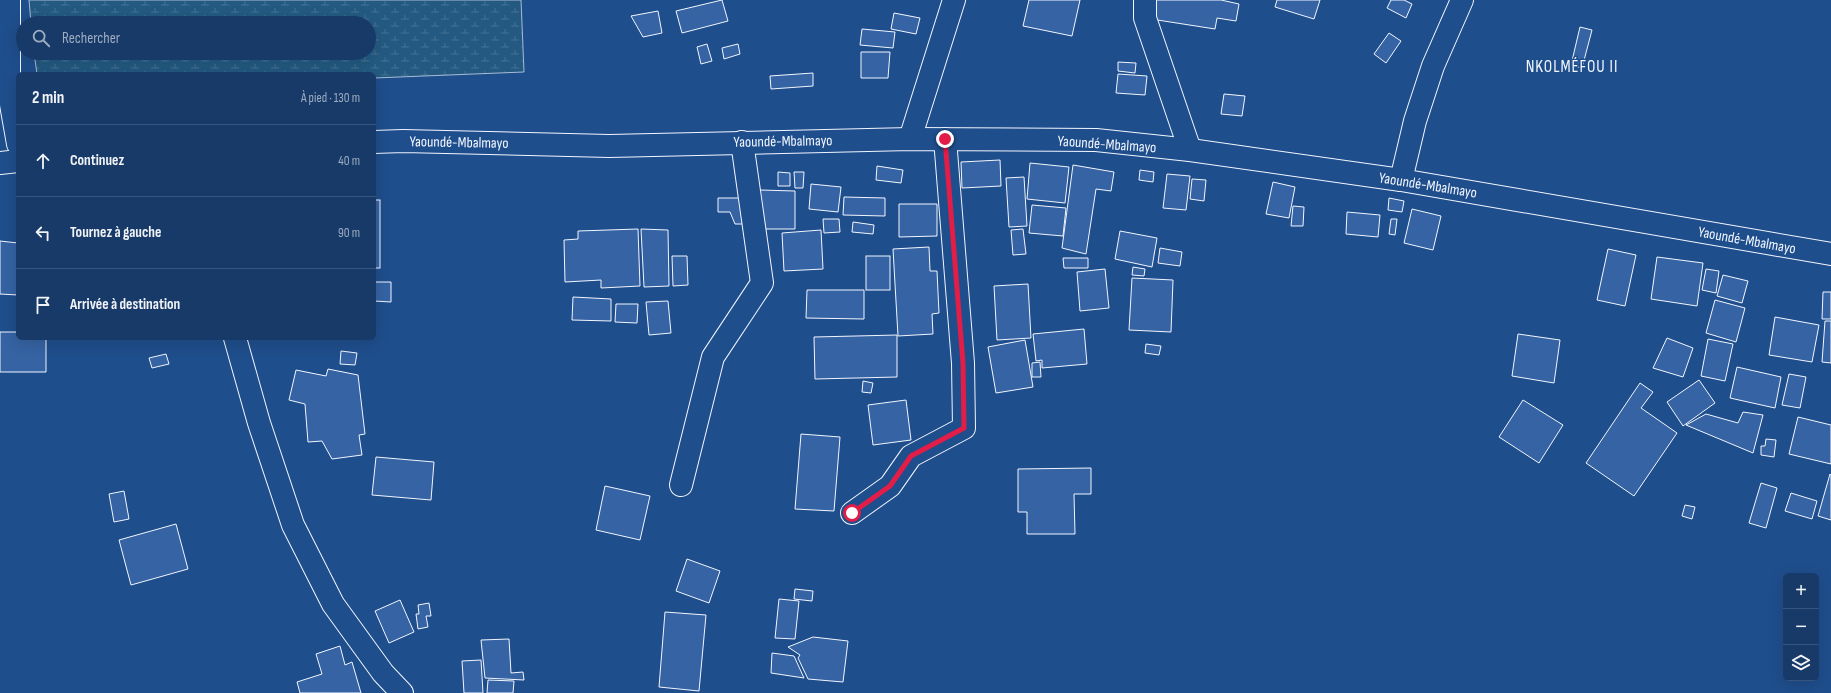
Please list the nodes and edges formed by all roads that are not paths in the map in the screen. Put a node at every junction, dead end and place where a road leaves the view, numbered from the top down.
1 (9, 0) edge
2 (954, 0) edge
3 (1145, 0) edge
4 (1462, 0) edge
5 (16, 133) edge
6 (910, 139) junction
7 (945, 139) junction
8 (376, 142) edge
9 (742, 142) junction
10 (1190, 150) junction
11 (16, 161) edge
12 (0, 163) edge
13 (1401, 180) junction
14 (1831, 254) edge
15 (236, 340) edge
16 (681, 485) dead end
17 (852, 513) dead end
18 (402, 693) edge

1 - 5 main road
2 - 6 main road
3 - 10 main road
4 - 13 main road
6 - 7 main road, Yaoundé-Mbalmayo
6 - 9 main road, Yaoundé-Mbalmayo
7 - 10 main road, Yaoundé-Mbalmayo
7 - 17 main road
8 - 9 main road, Yaoundé-Mbalmayo
9 - 16 main road
10 - 13 main road, Yaoundé-Mbalmayo
11 - 12 main road
13 - 14 main road, Yaoundé-Mbalmayo
15 - 18 main road

